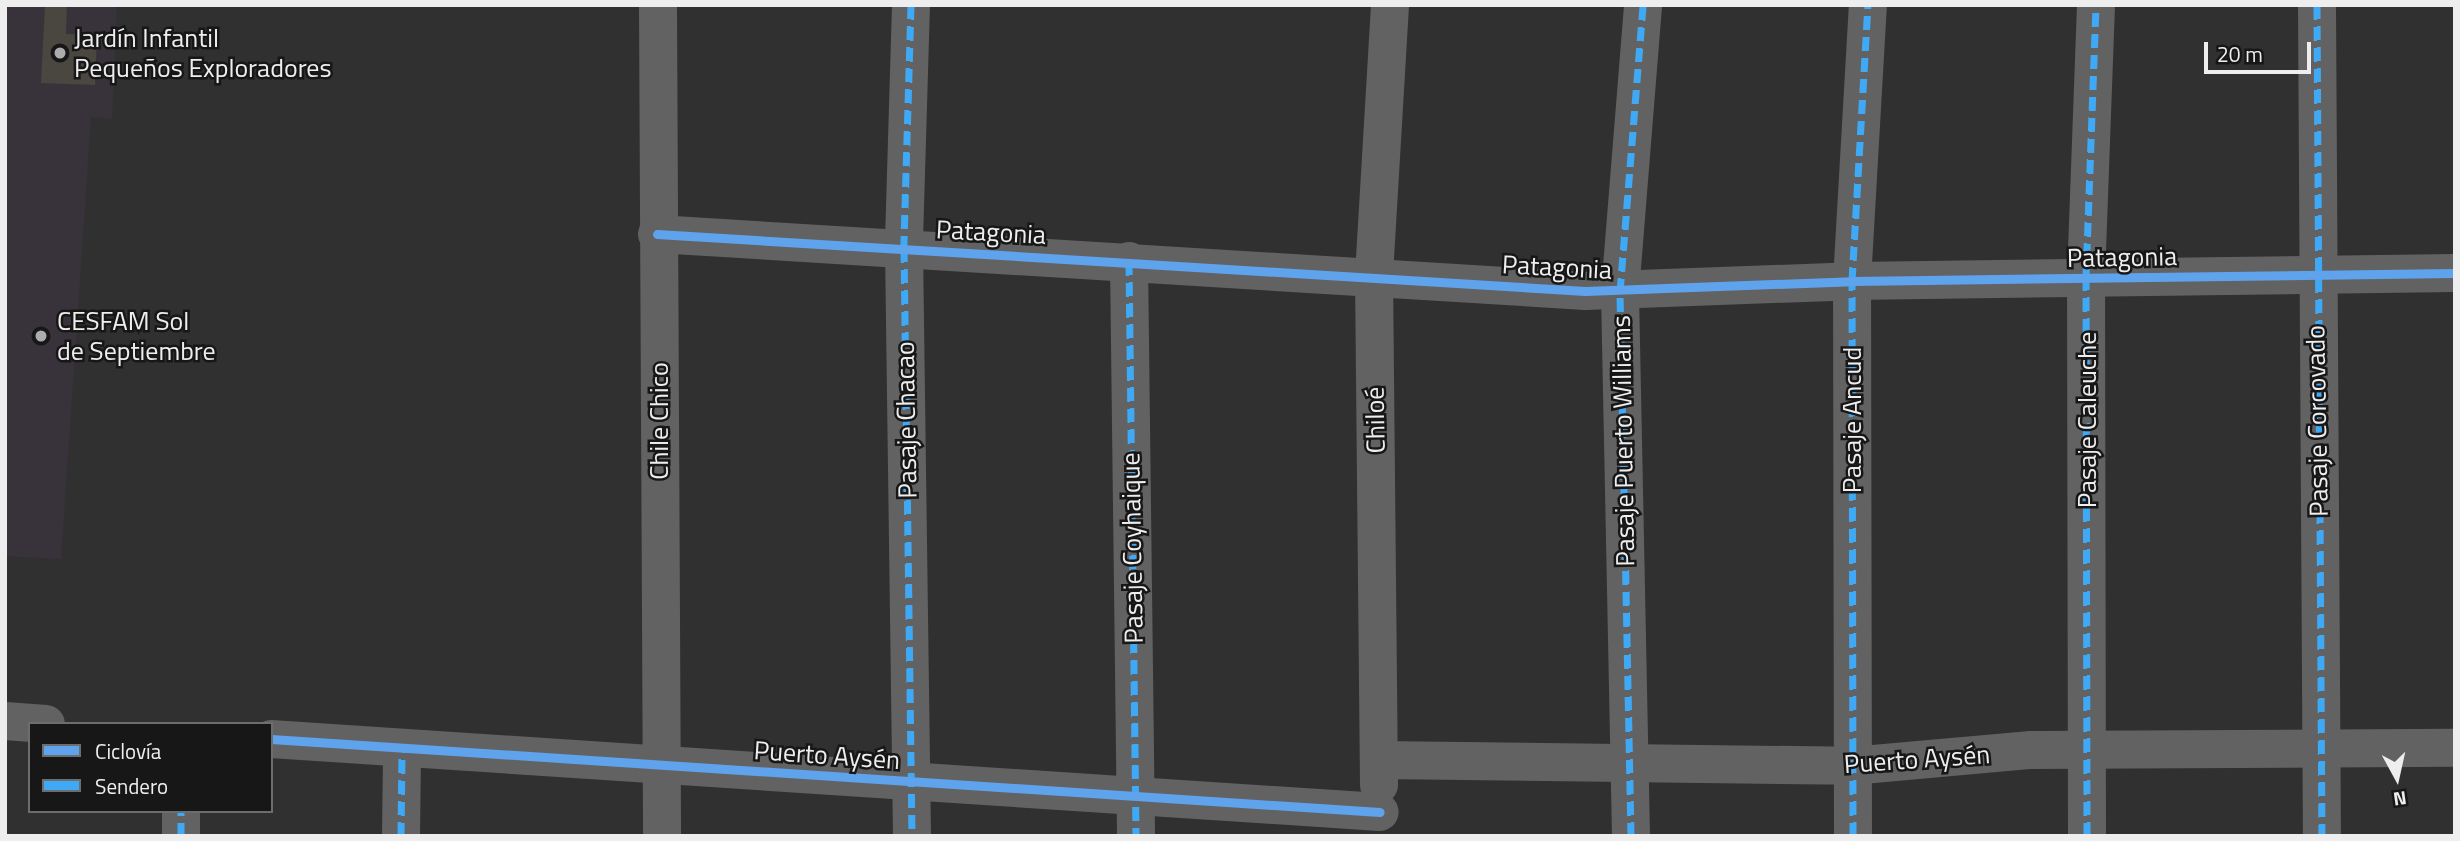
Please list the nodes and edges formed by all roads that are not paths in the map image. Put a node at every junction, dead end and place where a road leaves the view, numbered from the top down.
1 (658, 5) edge
2 (911, 5) edge
3 (1390, 5) edge
4 (1643, 5) edge
5 (1868, 5) edge
6 (2096, 5) edge
7 (2317, 5) edge
8 (657, 234) junction
9 (904, 248) junction
10 (1129, 261) junction
11 (2455, 273) edge
12 (1374, 275) junction
13 (2315, 275) junction
14 (2087, 278) junction
15 (1852, 281) junction
16 (1620, 292) junction
17 (5, 721) edge
18 (28, 723) edge
19 (273, 739) edge
20 (402, 748) junction
21 (2088, 748) junction
22 (2323, 748) junction
23 (2455, 748) edge
24 (1379, 760) junction
25 (1630, 762) junction
26 (661, 765) junction
27 (1851, 766) junction
28 (912, 781) junction
29 (1135, 796) junction
30 (181, 813) edge
31 (1380, 824) edge
32 (181, 836) edge
33 (401, 836) edge
34 (662, 836) edge
35 (912, 836) edge
36 (1136, 836) edge
37 (1631, 836) edge
38 (1853, 836) edge
39 (2087, 836) edge
40 (2322, 836) edge

1 - 8 street, Chile Chico
2 - 9 street, Pasaje Chacao
3 - 12 street, Chiloé
4 - 16 street, Pasaje Puerto Williams
5 - 15 street, Pasaje Ancud
6 - 14 street, Pasaje Caleuche
7 - 13 street, Pasaje Corcovado
8 - 9 street, Patagonia
8 - 26 street, Chile Chico
9 - 10 street, Patagonia
9 - 28 street, Pasaje Chacao
10 - 12 street, Patagonia
10 - 29 street, Pasaje Coyhaique
11 - 13 street, Patagonia
12 - 16 street, Patagonia
12 - 24 street, Chiloé
13 - 14 street, Patagonia
13 - 22 street, Pasaje Corcovado
14 - 15 street, Patagonia
14 - 21 street, Pasaje Caleuche
15 - 16 street, Patagonia
15 - 27 street, Pasaje Ancud
16 - 25 street, Pasaje Puerto Williams
17 - 18 street
19 - 20 street, Puerto Aysén
20 - 26 street, Puerto Aysén
20 - 33 street
21 - 22 street, Puerto Aysén
21 - 27 street, Puerto Aysén
21 - 39 street, Pasaje Caleuche
22 - 23 street, Puerto Aysén
22 - 40 street, Pasaje Corcovado
24 - 25 street, Puerto Aysén
24 - 31 street, Chiloé
25 - 27 street, Puerto Aysén
25 - 37 street, Pasaje Puerto Williams
26 - 28 street, Puerto Aysén
26 - 34 street, Chile Chico
27 - 38 street, Pasaje Ancud
28 - 29 street, Puerto Aysén
28 - 35 street, Pasaje Chacao
29 - 31 street, Puerto Aysén
29 - 36 street, Pasaje Coyhaique
30 - 32 street

